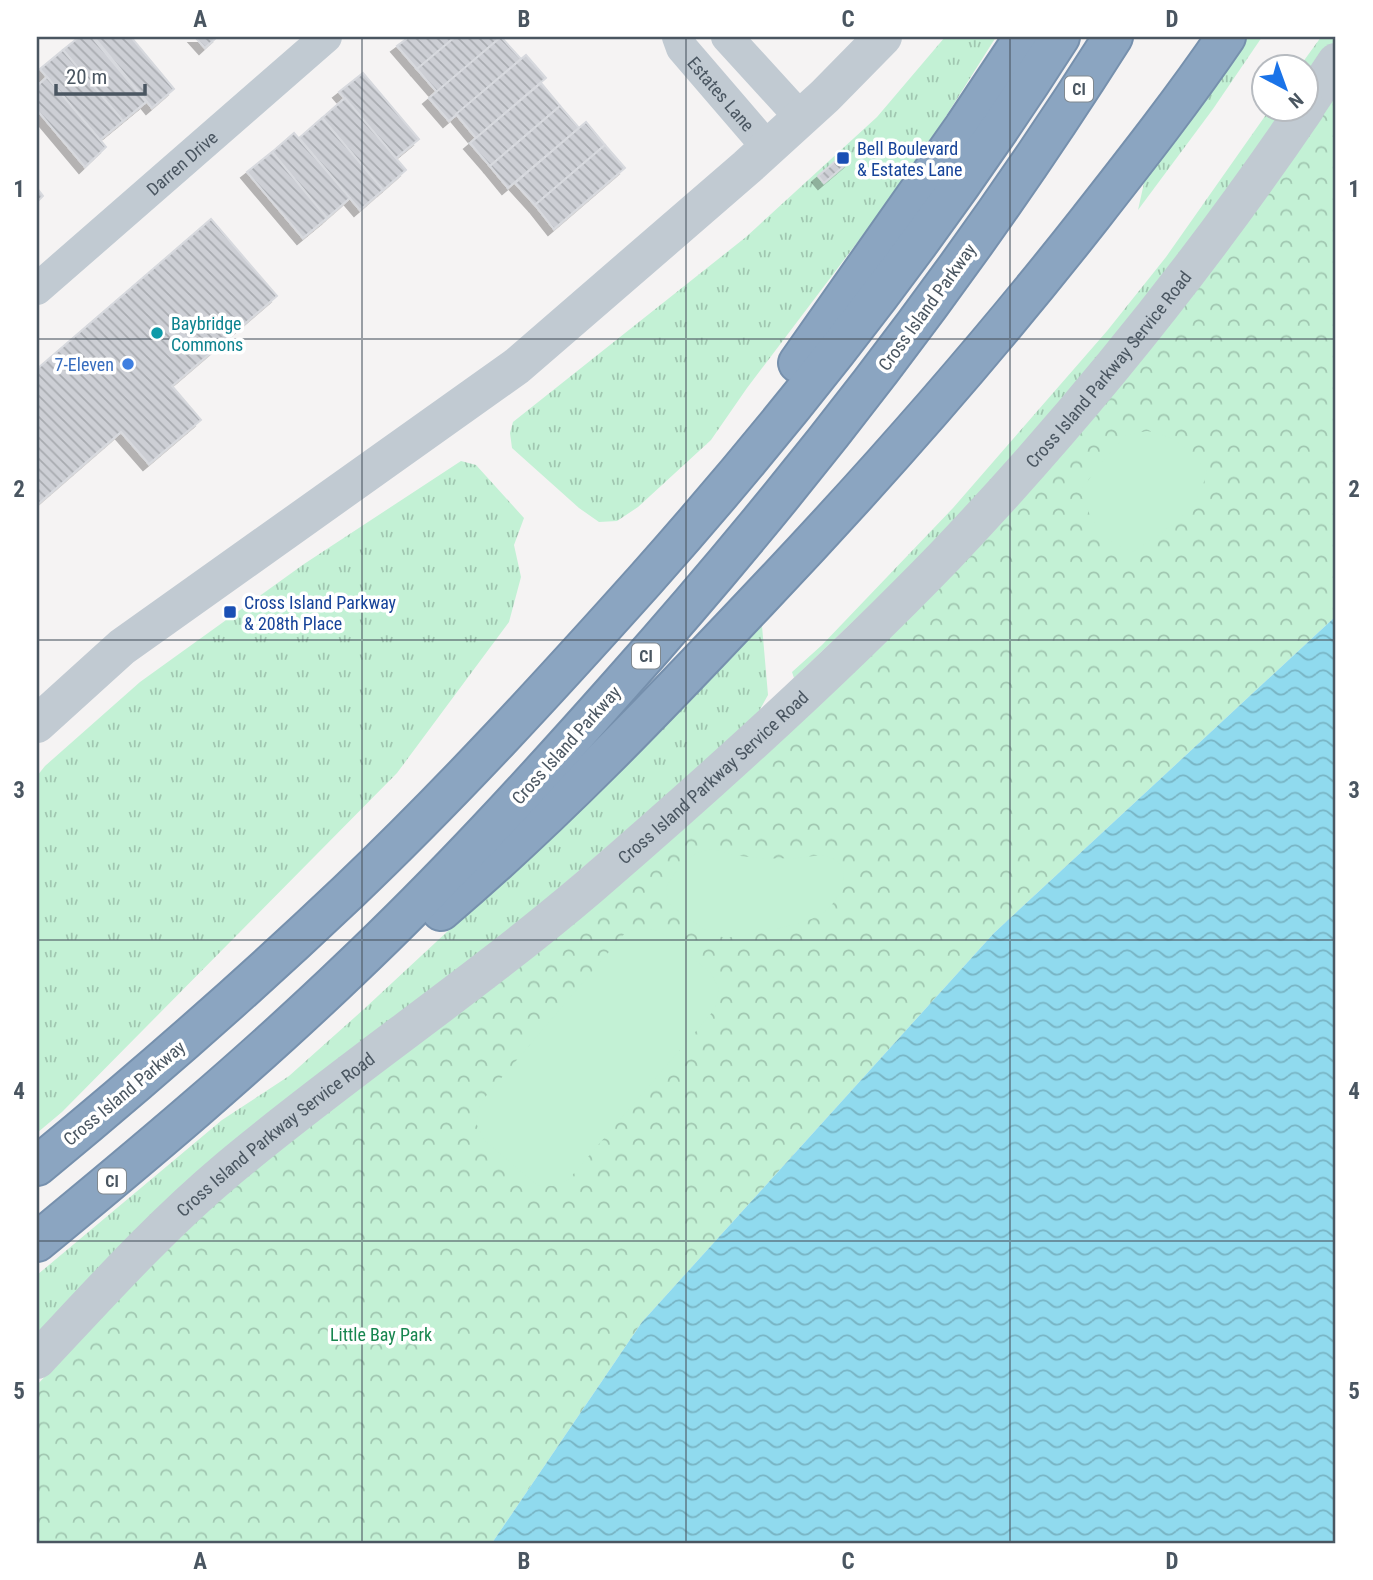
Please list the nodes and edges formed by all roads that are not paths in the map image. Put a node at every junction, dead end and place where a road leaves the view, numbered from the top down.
1 (326, 37) edge
2 (678, 37) edge
3 (727, 37) edge
4 (883, 37) edge
5 (1024, 37) edge
6 (1059, 37) edge
7 (1114, 37) edge
8 (1226, 37) edge
9 (1336, 62) edge
10 (1320, 87) edge
11 (801, 118) junction
12 (1296, 122) edge
13 (768, 148) junction
14 (37, 289) edge
15 (645, 579) junction
16 (37, 724) edge
17 (187, 1118) junction
18 (37, 1166) edge
19 (37, 1242) edge
20 (37, 1360) edge

1 - 14 street, Darren Drive
2 - 13 street, Estates Lane
3 - 11 street
4 - 11 street
5 - 15 highway
6 - 15 highway, Cross Island Parkway / CI
7 - 17 highway, Cross Island Parkway / CI
8 - 17 highway
9 - 10 street, Cross Island Parkway Service Road
11 - 13 street
12 - 20 street, Cross Island Parkway Service Road
13 - 16 street
15 - 18 highway, Cross Island Parkway / CI
17 - 19 highway, Cross Island Parkway / CI

